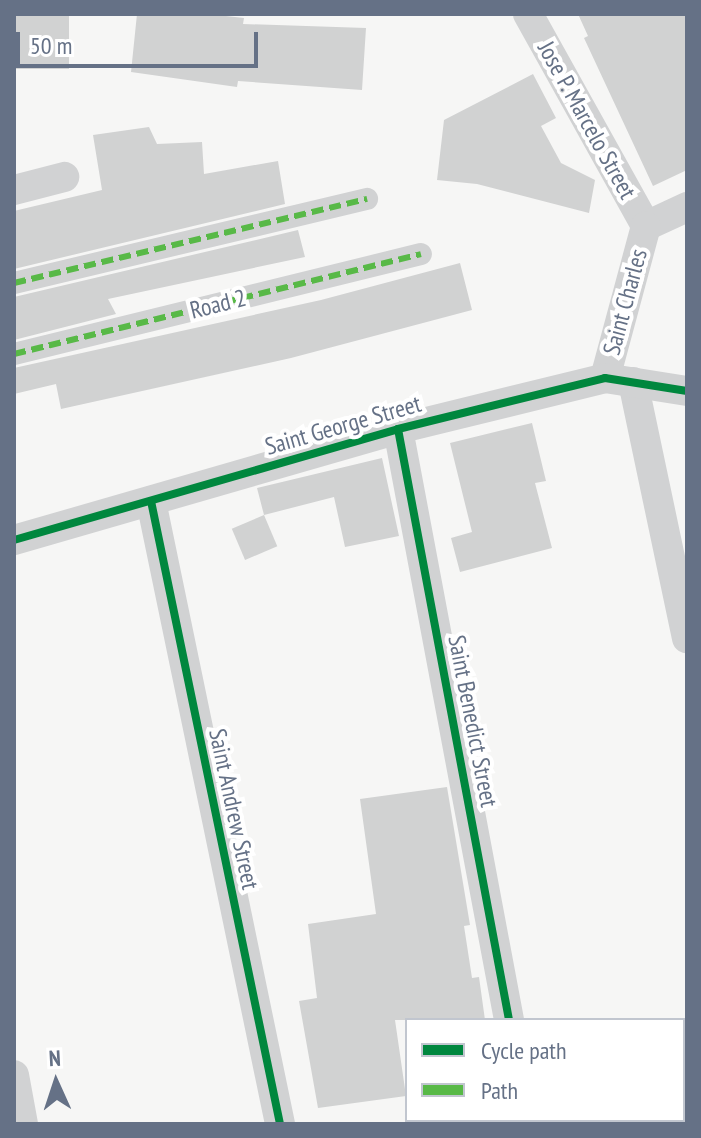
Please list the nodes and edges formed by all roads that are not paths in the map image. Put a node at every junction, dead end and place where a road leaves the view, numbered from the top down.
1 (528, 14) edge
2 (64, 177) dead end
3 (14, 190) edge
4 (367, 199) dead end
5 (687, 207) edge
6 (646, 226) junction
7 (421, 254) dead end
8 (14, 283) edge
9 (14, 354) edge
10 (619, 380) junction
11 (687, 391) edge
12 (398, 429) junction
13 (151, 501) junction
14 (14, 540) edge
15 (687, 638) edge
16 (509, 1018) edge
17 (14, 1075) edge
18 (23, 1124) edge
19 (280, 1124) edge

1 - 6 street, Jose P. Marcelo Street
2 - 3 street
4 - 8 street
5 - 6 street
6 - 10 street, Saint Charles
7 - 9 street, Road 2
10 - 11 street, Saint George Street
10 - 12 street, Saint George Street
10 - 15 street
12 - 13 street, Saint George Street
12 - 16 street, Saint Benedict Street
13 - 14 street, Saint George Street
13 - 19 street, Saint Andrew Street
17 - 18 street

